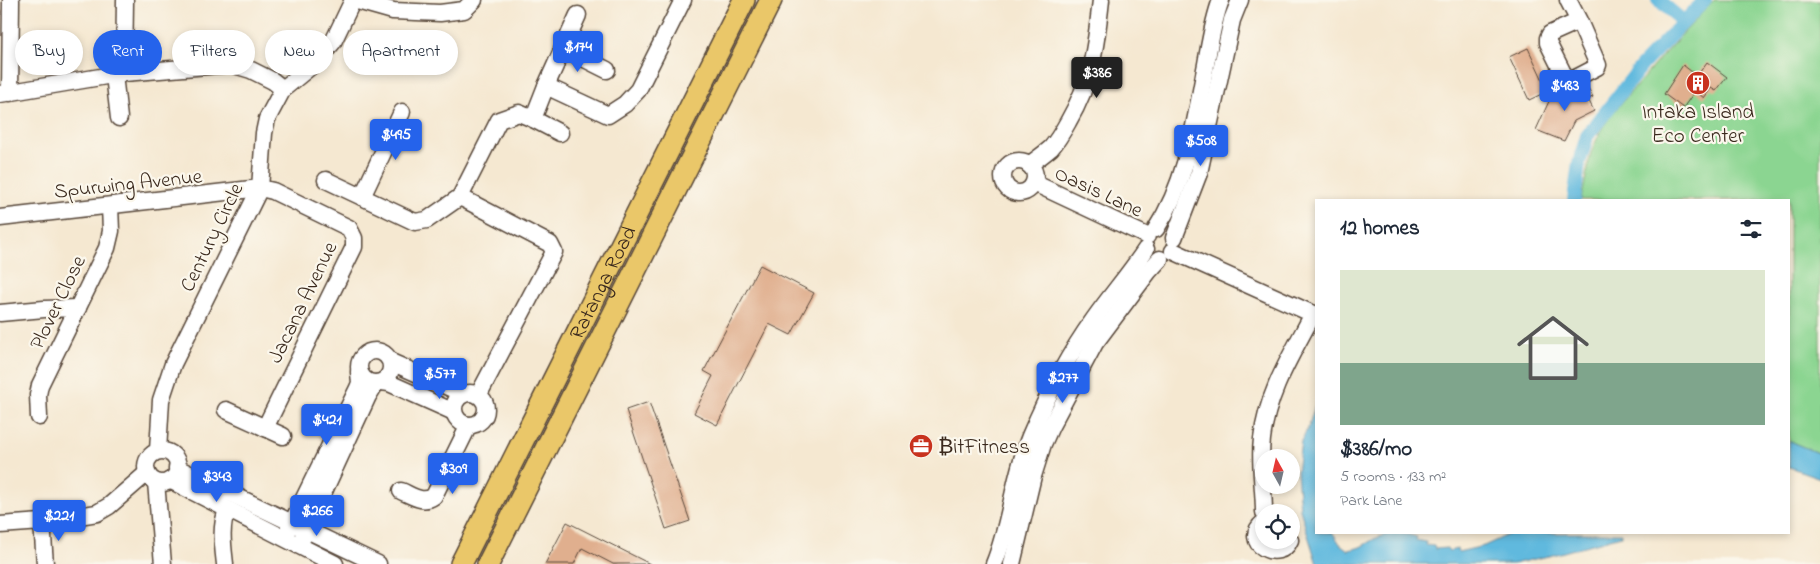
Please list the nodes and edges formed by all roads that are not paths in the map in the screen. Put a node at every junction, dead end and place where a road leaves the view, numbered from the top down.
1 (11, 0) edge
2 (125, 0) edge
3 (354, 0) edge
4 (474, 0) edge
5 (683, 0) edge
6 (744, 0) edge
7 (771, 0) edge
8 (1101, 0) edge
9 (1221, 0) edge
10 (1240, 0) edge
11 (1568, 0) edge
12 (578, 15) dead end
13 (1579, 21) dead end
14 (123, 30) edge
15 (563, 48) junction
16 (162, 70) edge
17 (607, 70) dead end
18 (113, 75) edge
19 (119, 75) edge
20 (546, 86) junction
21 (283, 89) junction
22 (5, 93) edge
23 (402, 112) dead end
24 (119, 118) dead end
25 (533, 119) junction
26 (560, 133) dead end
27 (1030, 165) junction
28 (326, 180) dead end
29 (1034, 183) junction
30 (260, 188) junction
31 (362, 197) junction
32 (460, 197) junction
33 (110, 206) junction
34 (0, 218) edge
35 (1149, 238) junction
36 (1169, 249) junction
37 (78, 308) junction
38 (0, 313) edge
39 (390, 362) junction
40 (359, 372) junction
41 (379, 382) junction
42 (471, 394) junction
43 (226, 410) dead end
44 (454, 412) junction
45 (39, 417) dead end
46 (469, 425) junction
47 (265, 428) junction
48 (283, 436) dead end
49 (1261, 449) edge
50 (158, 451) junction
51 (163, 476) junction
52 (401, 490) dead end
53 (227, 510) junction
54 (42, 522) junction
55 (299, 525) junction
56 (0, 526) edge
57 (292, 542) junction
58 (1262, 549) edge
59 (1285, 554) edge
60 (45, 564) edge
61 (163, 564) edge
62 (224, 564) edge
63 (335, 564) edge
64 (378, 564) edge
65 (461, 564) edge
66 (488, 564) edge
67 (994, 564) edge
68 (1012, 564) edge

1 - 22 street
2 - 14 street
3 - 4 street
3 - 21 street
5 - 20 street
6 - 65 main road, Ratanga Road
7 - 66 main road, Ratanga Road
8 - 27 street
9 - 35 street
10 - 36 street
11 - 13 street
12 - 15 street
15 - 17 street
15 - 20 street
16 - 21 street
18 - 22 street
19 - 24 street
20 - 25 street
21 - 30 street, Century Circle
23 - 31 street
25 - 26 street
25 - 32 street
27 - 29 street
27 - 29 street
28 - 31 street
29 - 35 street, Oasis Lane
30 - 33 street, Spurwing Avenue
30 - 47 street, Jacana Avenue
30 - 50 street, Century Circle
31 - 32 street
32 - 42 street
33 - 34 street, Spurwing Avenue
33 - 37 street, Plover Close
35 - 36 street
35 - 36 street
35 - 67 street
36 - 49 street
36 - 68 street
37 - 38 street
37 - 45 street, Plover Close
39 - 40 street
39 - 41 street
39 - 42 street
40 - 41 street
40 - 55 street
41 - 44 street
41 - 55 street
42 - 44 street
42 - 46 street
43 - 47 street
44 - 46 street
46 - 52 street
47 - 48 street
50 - 51 street
50 - 51 street
51 - 53 street
51 - 54 street
51 - 55 street
51 - 61 street
53 - 57 street
53 - 62 street
54 - 56 street
54 - 60 street
55 - 57 street
55 - 64 street
57 - 63 street
58 - 59 street

